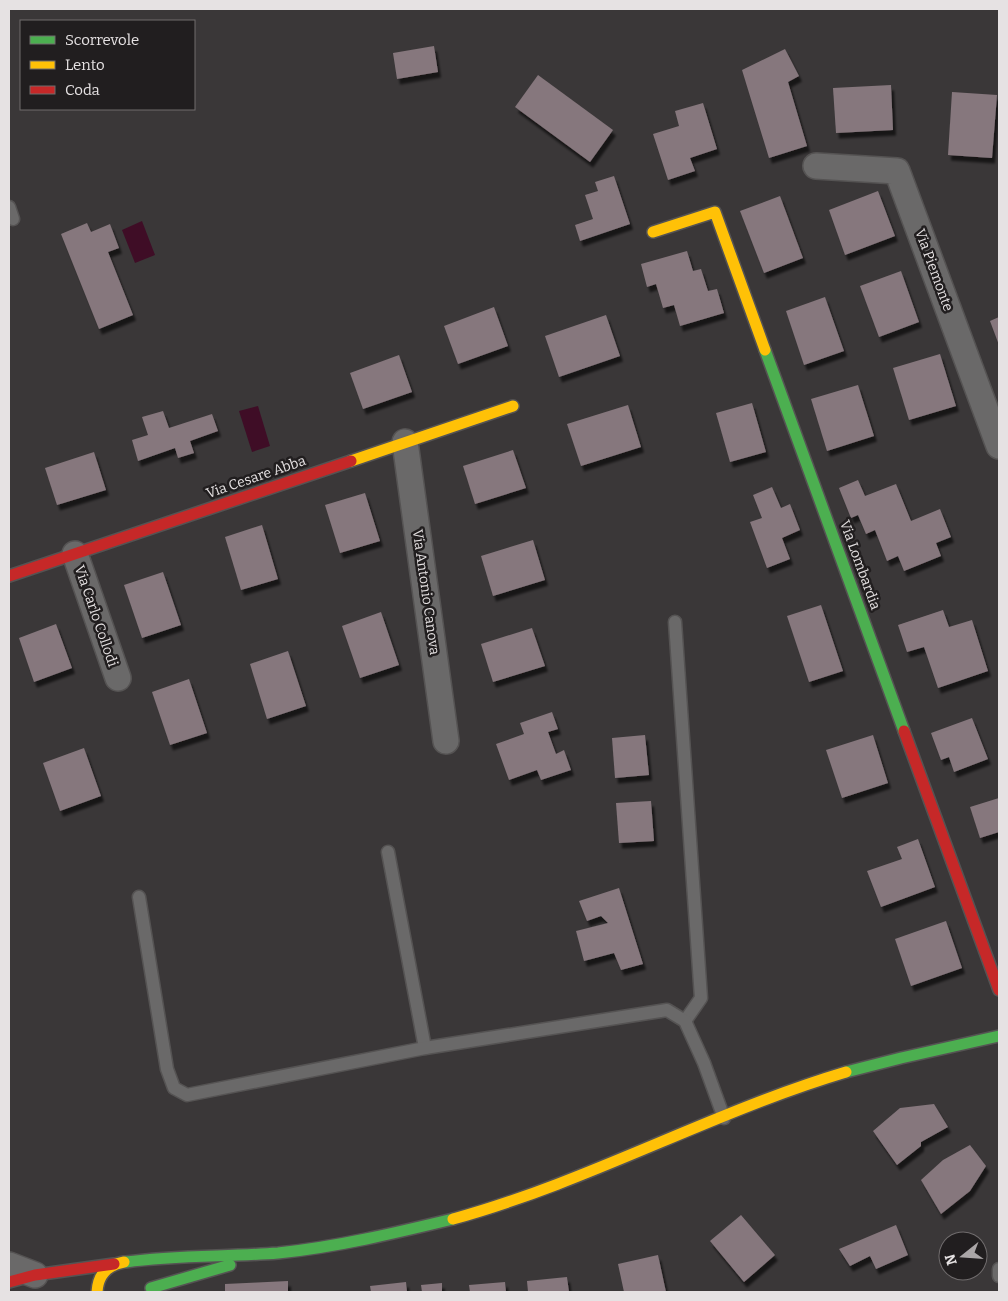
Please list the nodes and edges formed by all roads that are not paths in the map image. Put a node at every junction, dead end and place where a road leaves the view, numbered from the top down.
1 (816, 166) dead end
2 (653, 232) dead end
3 (513, 406) dead end
4 (405, 442) junction
5 (999, 446) edge
6 (75, 554) junction
7 (9, 576) edge
8 (675, 622) dead end
9 (118, 678) dead end
10 (446, 741) dead end
11 (388, 852) dead end
12 (139, 896) dead end
13 (999, 990) edge
14 (685, 1021) junction
15 (999, 1036) edge
16 (425, 1048) junction
17 (724, 1118) junction
18 (275, 1253) junction
19 (126, 1262) junction
20 (114, 1264) junction
21 (9, 1265) edge
22 (999, 1269) edge
23 (196, 1274) junction
24 (35, 1275) junction
25 (999, 1276) edge
26 (9, 1282) edge
27 (151, 1285) edge
28 (190, 1286) dead end
29 (97, 1292) edge

1 - 5 street, Via Piemonte
2 - 13 street, Via Lombardia
3 - 4 street, Via Cesare Abba
4 - 6 street, Via Cesare Abba
4 - 10 street, Via Antonio Canova
6 - 7 street, Via Cesare Abba
6 - 9 street, Via Carlo Collodi
8 - 14 lane
11 - 16 lane
12 - 16 lane
14 - 16 lane
14 - 17 lane
15 - 17 street
17 - 18 street
18 - 19 street
18 - 23 street
19 - 20 street
19 - 27 street
20 - 24 street
20 - 29 street
21 - 24 street
22 - 25 lane
23 - 27 street
23 - 28 street
24 - 26 street

